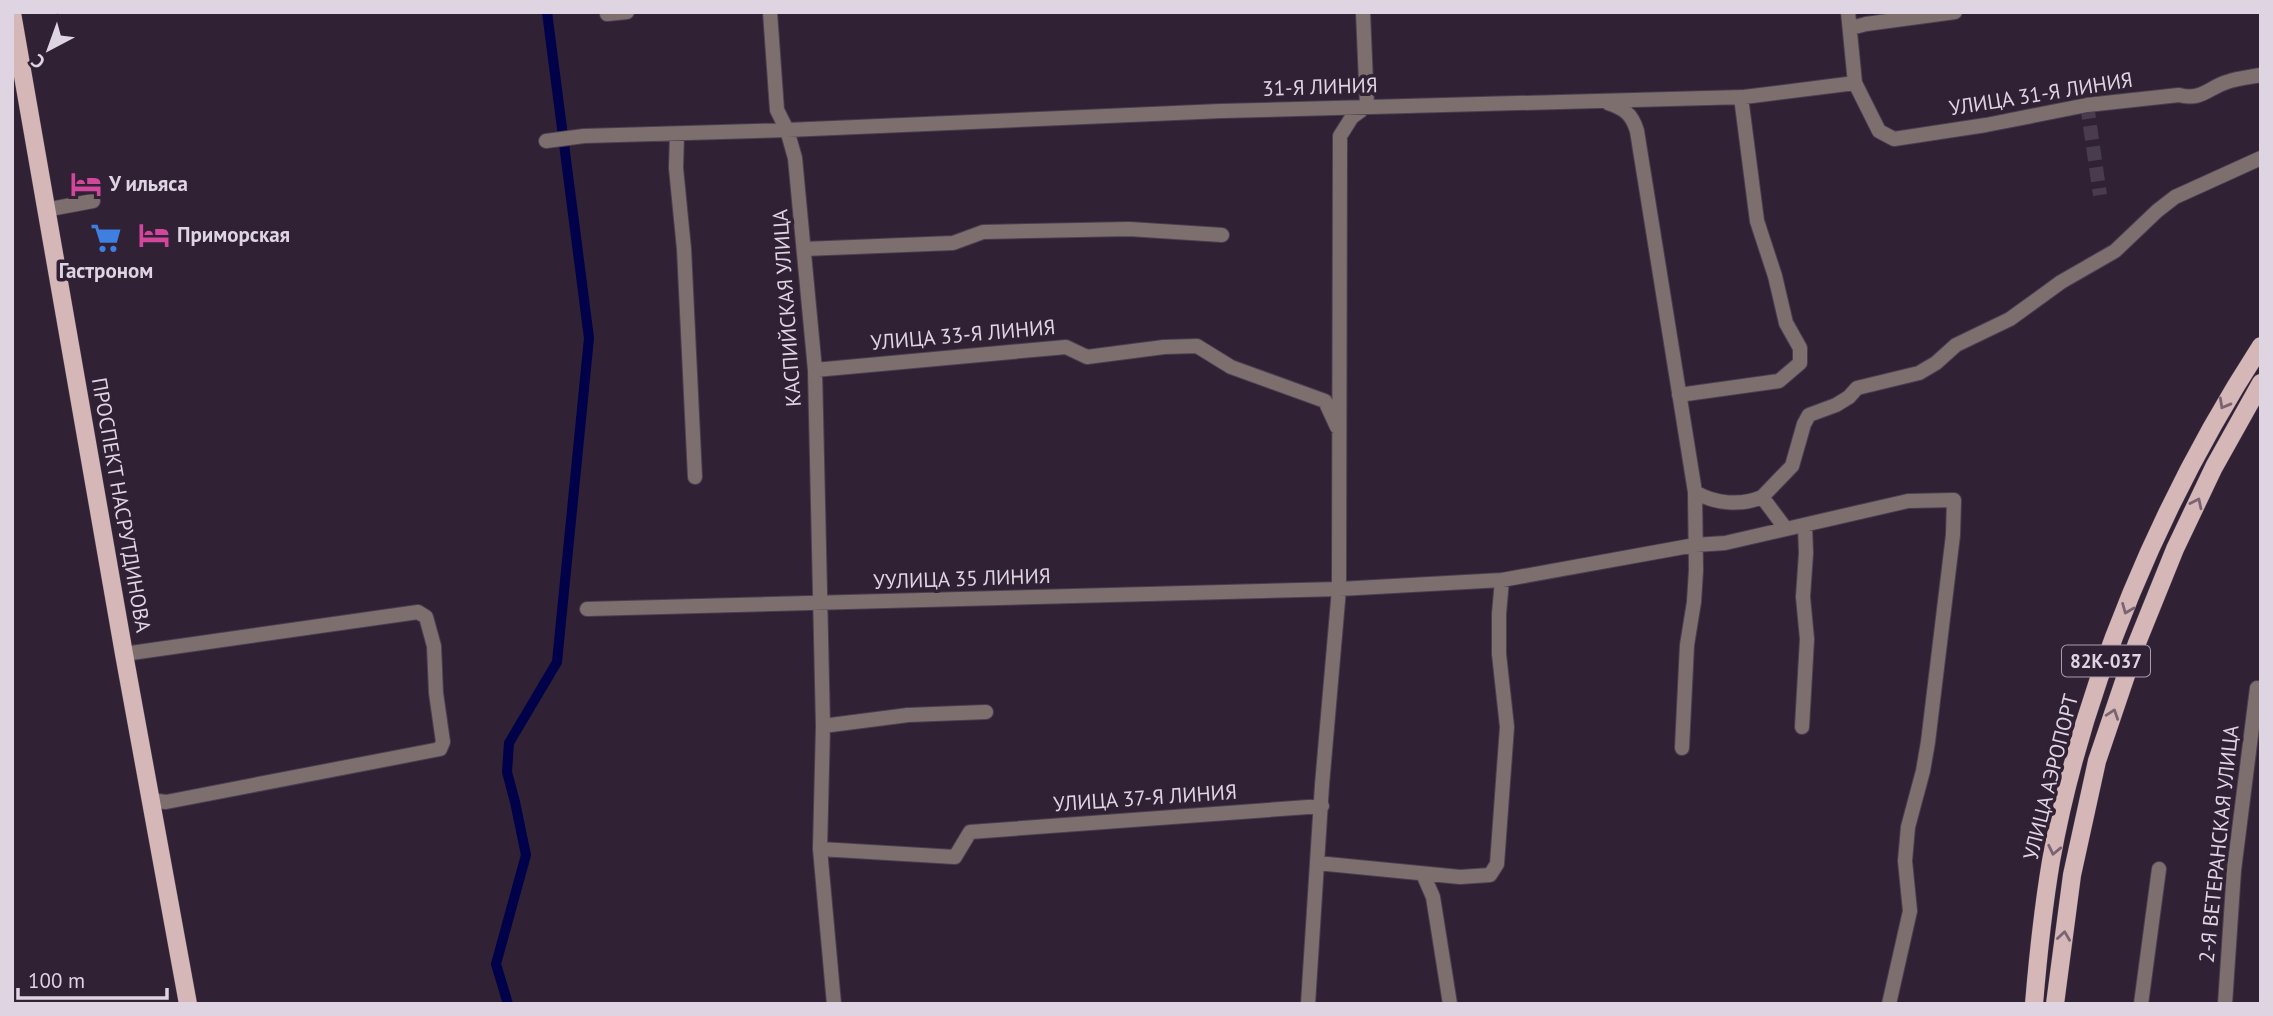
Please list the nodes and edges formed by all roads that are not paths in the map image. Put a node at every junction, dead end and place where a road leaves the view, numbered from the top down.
1 (627, 12) edge
2 (769, 12) edge
3 (1363, 12) edge
4 (1848, 12) edge
5 (1955, 12) edge
6 (12, 13) edge
7 (607, 14) edge
8 (1851, 28) junction
9 (2261, 75) edge
10 (1855, 83) junction
11 (1741, 97) junction
12 (1600, 101) junction
13 (1367, 106) junction
14 (787, 130) junction
15 (677, 134) junction
16 (546, 141) dead end
17 (2261, 158) edge
18 (93, 201) dead end
19 (45, 210) junction
20 (1222, 235) dead end
21 (804, 249) junction
22 (2261, 346) edge
23 (814, 370) junction
24 (2261, 383) edge
25 (1679, 396) junction
26 (1341, 438) junction
27 (695, 477) dead end
28 (1695, 492) junction
29 (1762, 497) junction
30 (1805, 526) junction
31 (1786, 528) junction
32 (1695, 545) junction
33 (1502, 580) junction
34 (1339, 589) junction
35 (821, 604) junction
36 (587, 610) dead end
37 (124, 654) junction
38 (2257, 688) dead end
39 (986, 712) dead end
40 (823, 726) junction
41 (1802, 727) dead end
42 (1682, 748) dead end
43 (151, 800) junction
44 (1322, 806) junction
45 (820, 849) junction
46 (1317, 863) junction
47 (2159, 869) dead end
48 (1423, 874) junction
49 (188, 1004) edge
50 (834, 1004) edge
51 (1308, 1004) edge
52 (1450, 1004) edge
53 (1889, 1004) edge
54 (2034, 1004) edge
55 (2055, 1004) edge
56 (2141, 1004) edge
57 (2225, 1004) edge

1 - 7 street
2 - 14 street, КАСПИЙСКАЯ УЛИЦА
3 - 13 street
4 - 8 street
5 - 8 street
6 - 19 main road, ПРОСПЕКТ НАСРУТДИНОВА
8 - 10 street
9 - 10 street, УЛИЦА 31-Я ЛИНИЯ
10 - 11 street, 31-Я ЛИНИЯ
11 - 12 street, 31-Я ЛИНИЯ
11 - 25 street
12 - 13 street, 31-Я ЛИНИЯ
12 - 25 street
13 - 14 street, 31-Я ЛИНИЯ
13 - 26 street
14 - 15 street, 31-Я ЛИНИЯ
14 - 21 street, КАСПИЙСКАЯ УЛИЦА
15 - 16 street, 31-Я ЛИНИЯ
15 - 27 street
17 - 29 street
18 - 19 street
19 - 37 main road, ПРОСПЕКТ НАСРУТДИНОВА
20 - 21 street
21 - 23 street, КАСПИЙСКАЯ УЛИЦА
22 -> 54 main road, УЛИЦА АЭРОПОРТ / 82К-037
23 - 26 street, УЛИЦА 33-Я ЛИНИЯ
23 - 35 street, КАСПИЙСКАЯ УЛИЦА
55 -> 24 main road, УЛИЦА АЭРОПОРТ
25 - 28 street
26 - 34 street
28 - 29 street
28 - 32 street
29 - 31 street
30 - 31 street, УУЛИЦА 35 ЛИНИЯ
30 - 41 street
30 - 53 street, УУЛИЦА 35 ЛИНИЯ
31 - 32 street, УУЛИЦА 35 ЛИНИЯ
32 - 33 street, УУЛИЦА 35 ЛИНИЯ
32 - 42 street
33 - 34 street, УУЛИЦА 35 ЛИНИЯ
33 - 48 street
34 - 35 street, УУЛИЦА 35 ЛИНИЯ
34 - 44 street
35 - 36 street, УУЛИЦА 35 ЛИНИЯ
35 - 40 street, КАСПИЙСКАЯ УЛИЦА
37 - 43 main road, ПРОСПЕКТ НАСРУТДИНОВА
37 - 43 street
38 - 57 street, 2-Я ВЕТЕРАНСКАЯ УЛИЦА
39 - 40 street
40 - 45 street, КАСПИЙСКАЯ УЛИЦА
43 - 49 main road, ПРОСПЕКТ НАСРУТДИНОВА
44 - 45 street, УЛИЦА 37-Я ЛИНИЯ
44 - 46 street
45 - 50 street, КАСПИЙСКАЯ УЛИЦА
46 - 48 street
46 - 51 street
47 - 56 street
48 - 52 street

